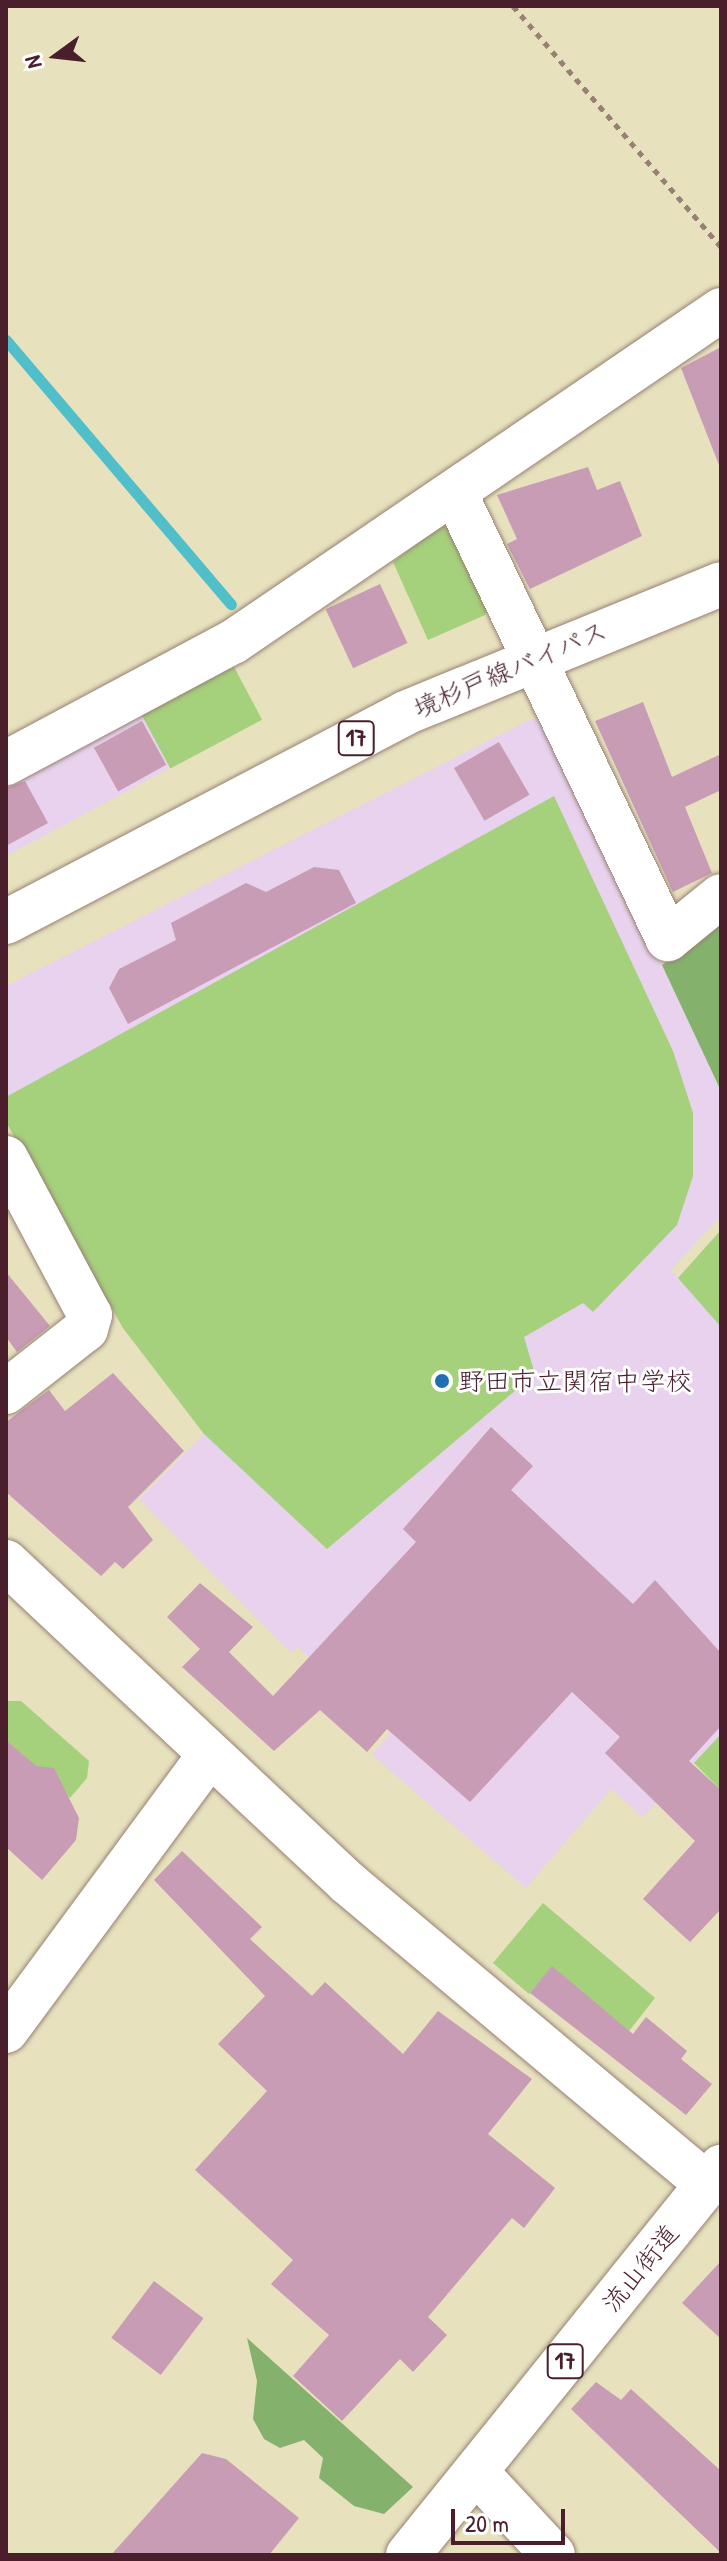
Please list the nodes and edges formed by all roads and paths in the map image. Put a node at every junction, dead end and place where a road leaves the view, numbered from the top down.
1 (513, 6) edge
2 (721, 247) edge
3 (721, 310) edge
4 (456, 495) junction
5 (721, 584) edge
6 (537, 656) junction
7 (6, 763) edge
8 (721, 896) edge
9 (6, 922) edge
10 (6, 1158) edge
11 (6, 1392) edge
12 (6, 1562) edge
13 (209, 1756) junction
14 (6, 2031) edge
15 (714, 2176) edge
16 (476, 2472) junction
17 (408, 2555) edge
18 (553, 2555) edge

1 - 2 path
3 - 4 street
4 - 6 street
4 - 7 street
5 - 6 street, 境杉戸線バイパス / 17
6 - 8 street
6 - 9 street, 境杉戸線バイパス / 17
10 - 11 street
12 - 13 street
13 - 14 street
13 - 15 street
15 - 16 street, 流山街道 / 17
16 - 17 street, 流山街道 / 17
16 - 18 street

